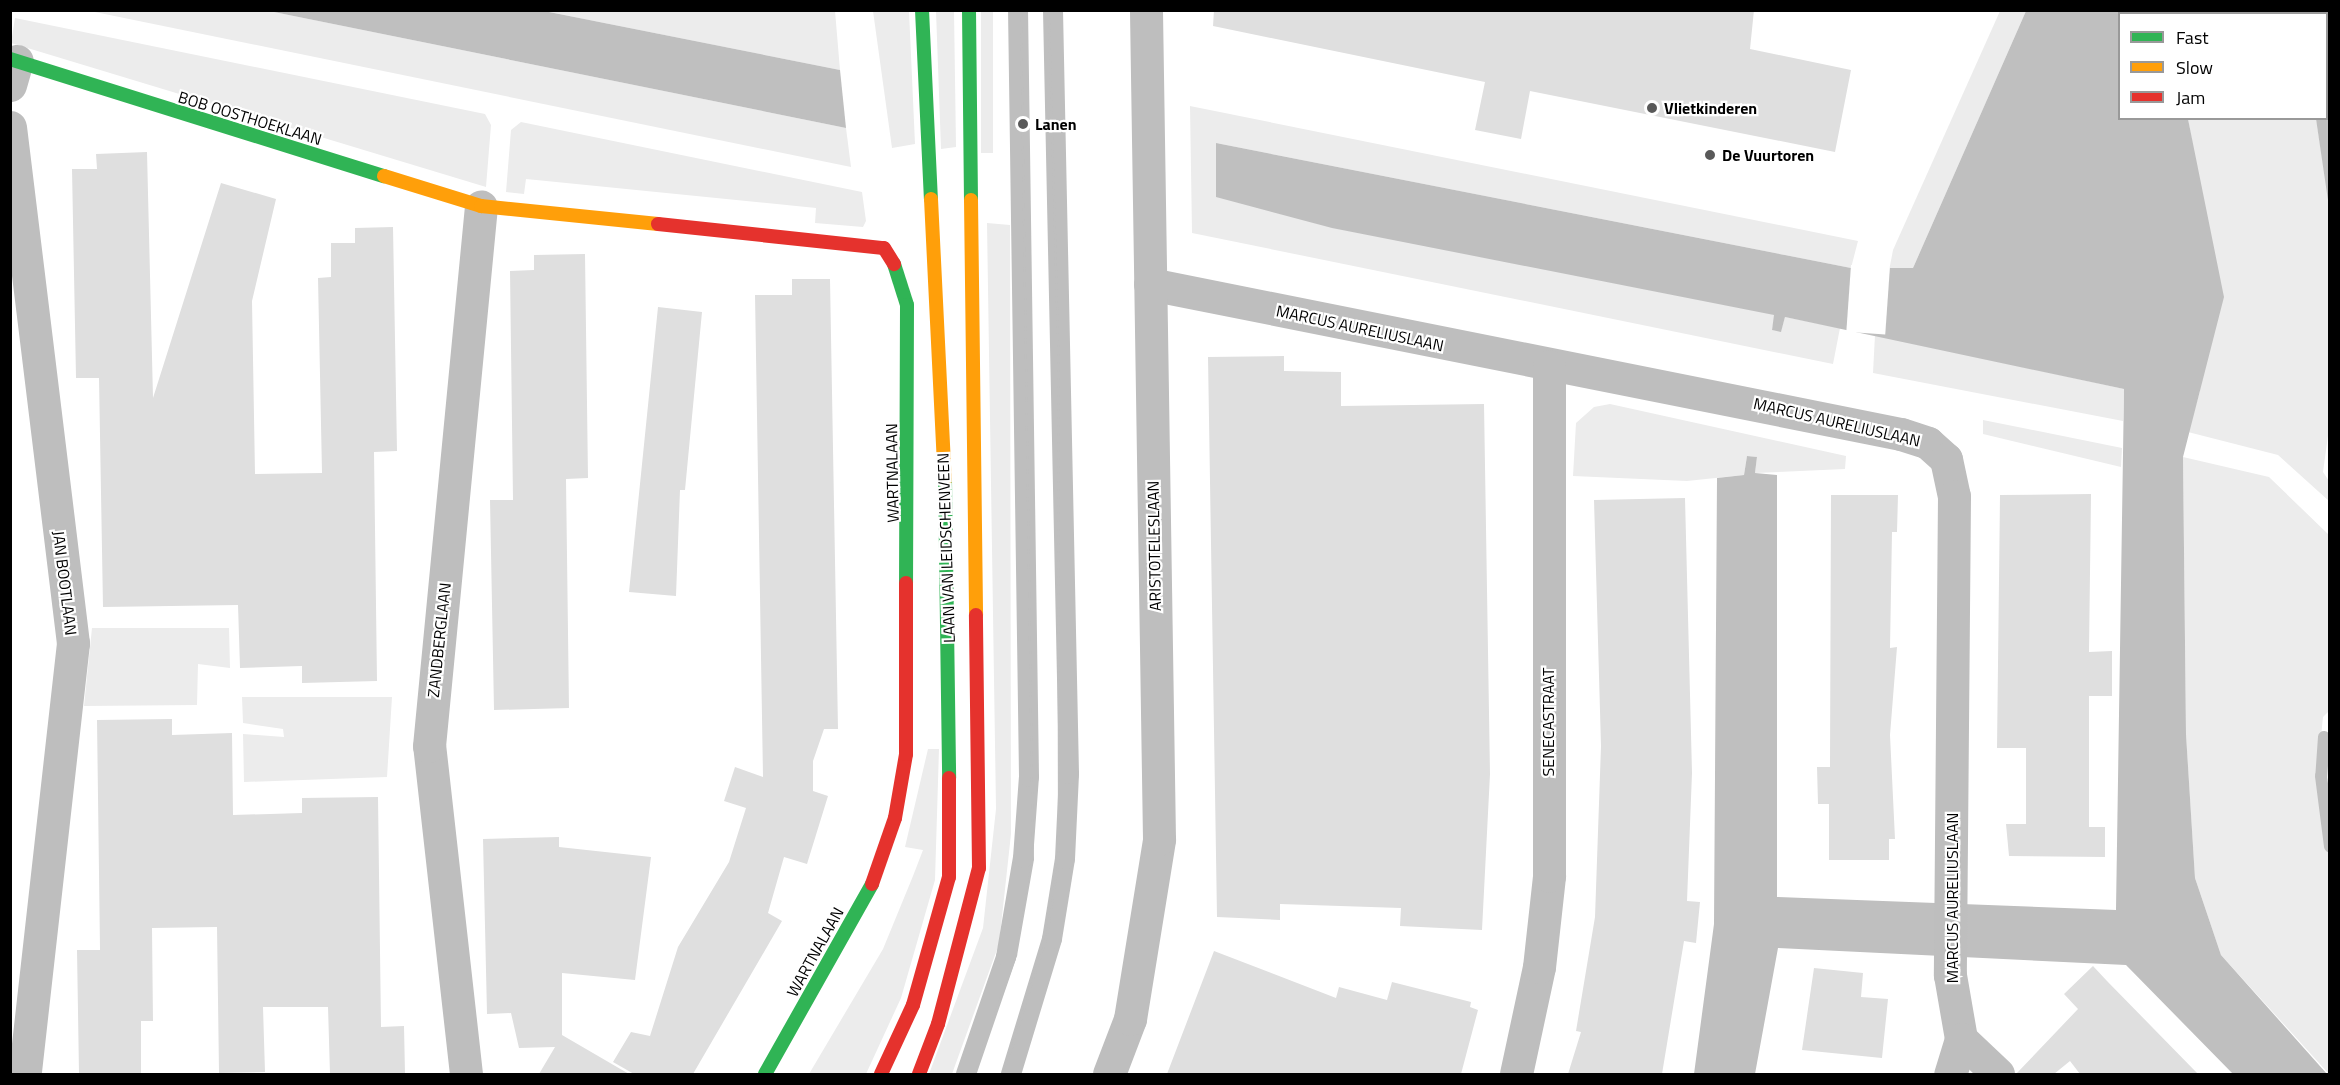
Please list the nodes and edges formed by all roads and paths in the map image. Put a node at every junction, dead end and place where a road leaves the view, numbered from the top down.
1 (922, 10) edge
2 (969, 10) edge
3 (1017, 10) edge
4 (1053, 10) edge
5 (1146, 10) edge
6 (13, 68) edge
7 (10, 127) edge
8 (481, 206) junction
9 (1150, 284) junction
10 (1549, 366) junction
11 (1961, 1039) junction
12 (25, 1074) edge
13 (466, 1074) edge
14 (765, 1074) edge
15 (881, 1074) edge
16 (918, 1074) edge
17 (966, 1074) edge
18 (1011, 1074) edge
19 (1109, 1074) edge
20 (1516, 1074) edge
21 (1950, 1074) edge
22 (1998, 1074) edge

1 - 15 street, LAAN VAN LEIDSCHENVEEN
2 - 16 street, LAAN VAN LEIDSCHENVEEN
3 - 17 lane
4 - 18 lane
5 - 9 street, ARISTOTELESLAAN
6 - 8 street, BOB OOSTHOEKLAAN
7 - 12 street, JAN BOOTLAAN
8 - 13 street, ZANDBERGLAAN
8 - 14 street, WARTNALAAN
9 - 10 street, MARCUS AURELIUSLAAN
9 - 19 street, ARISTOTELESLAAN
10 - 11 street, MARCUS AURELIUSLAAN
10 - 20 street, SENECASTRAAT
11 - 21 street, MARCUS AURELIUSLAAN
11 - 22 street

